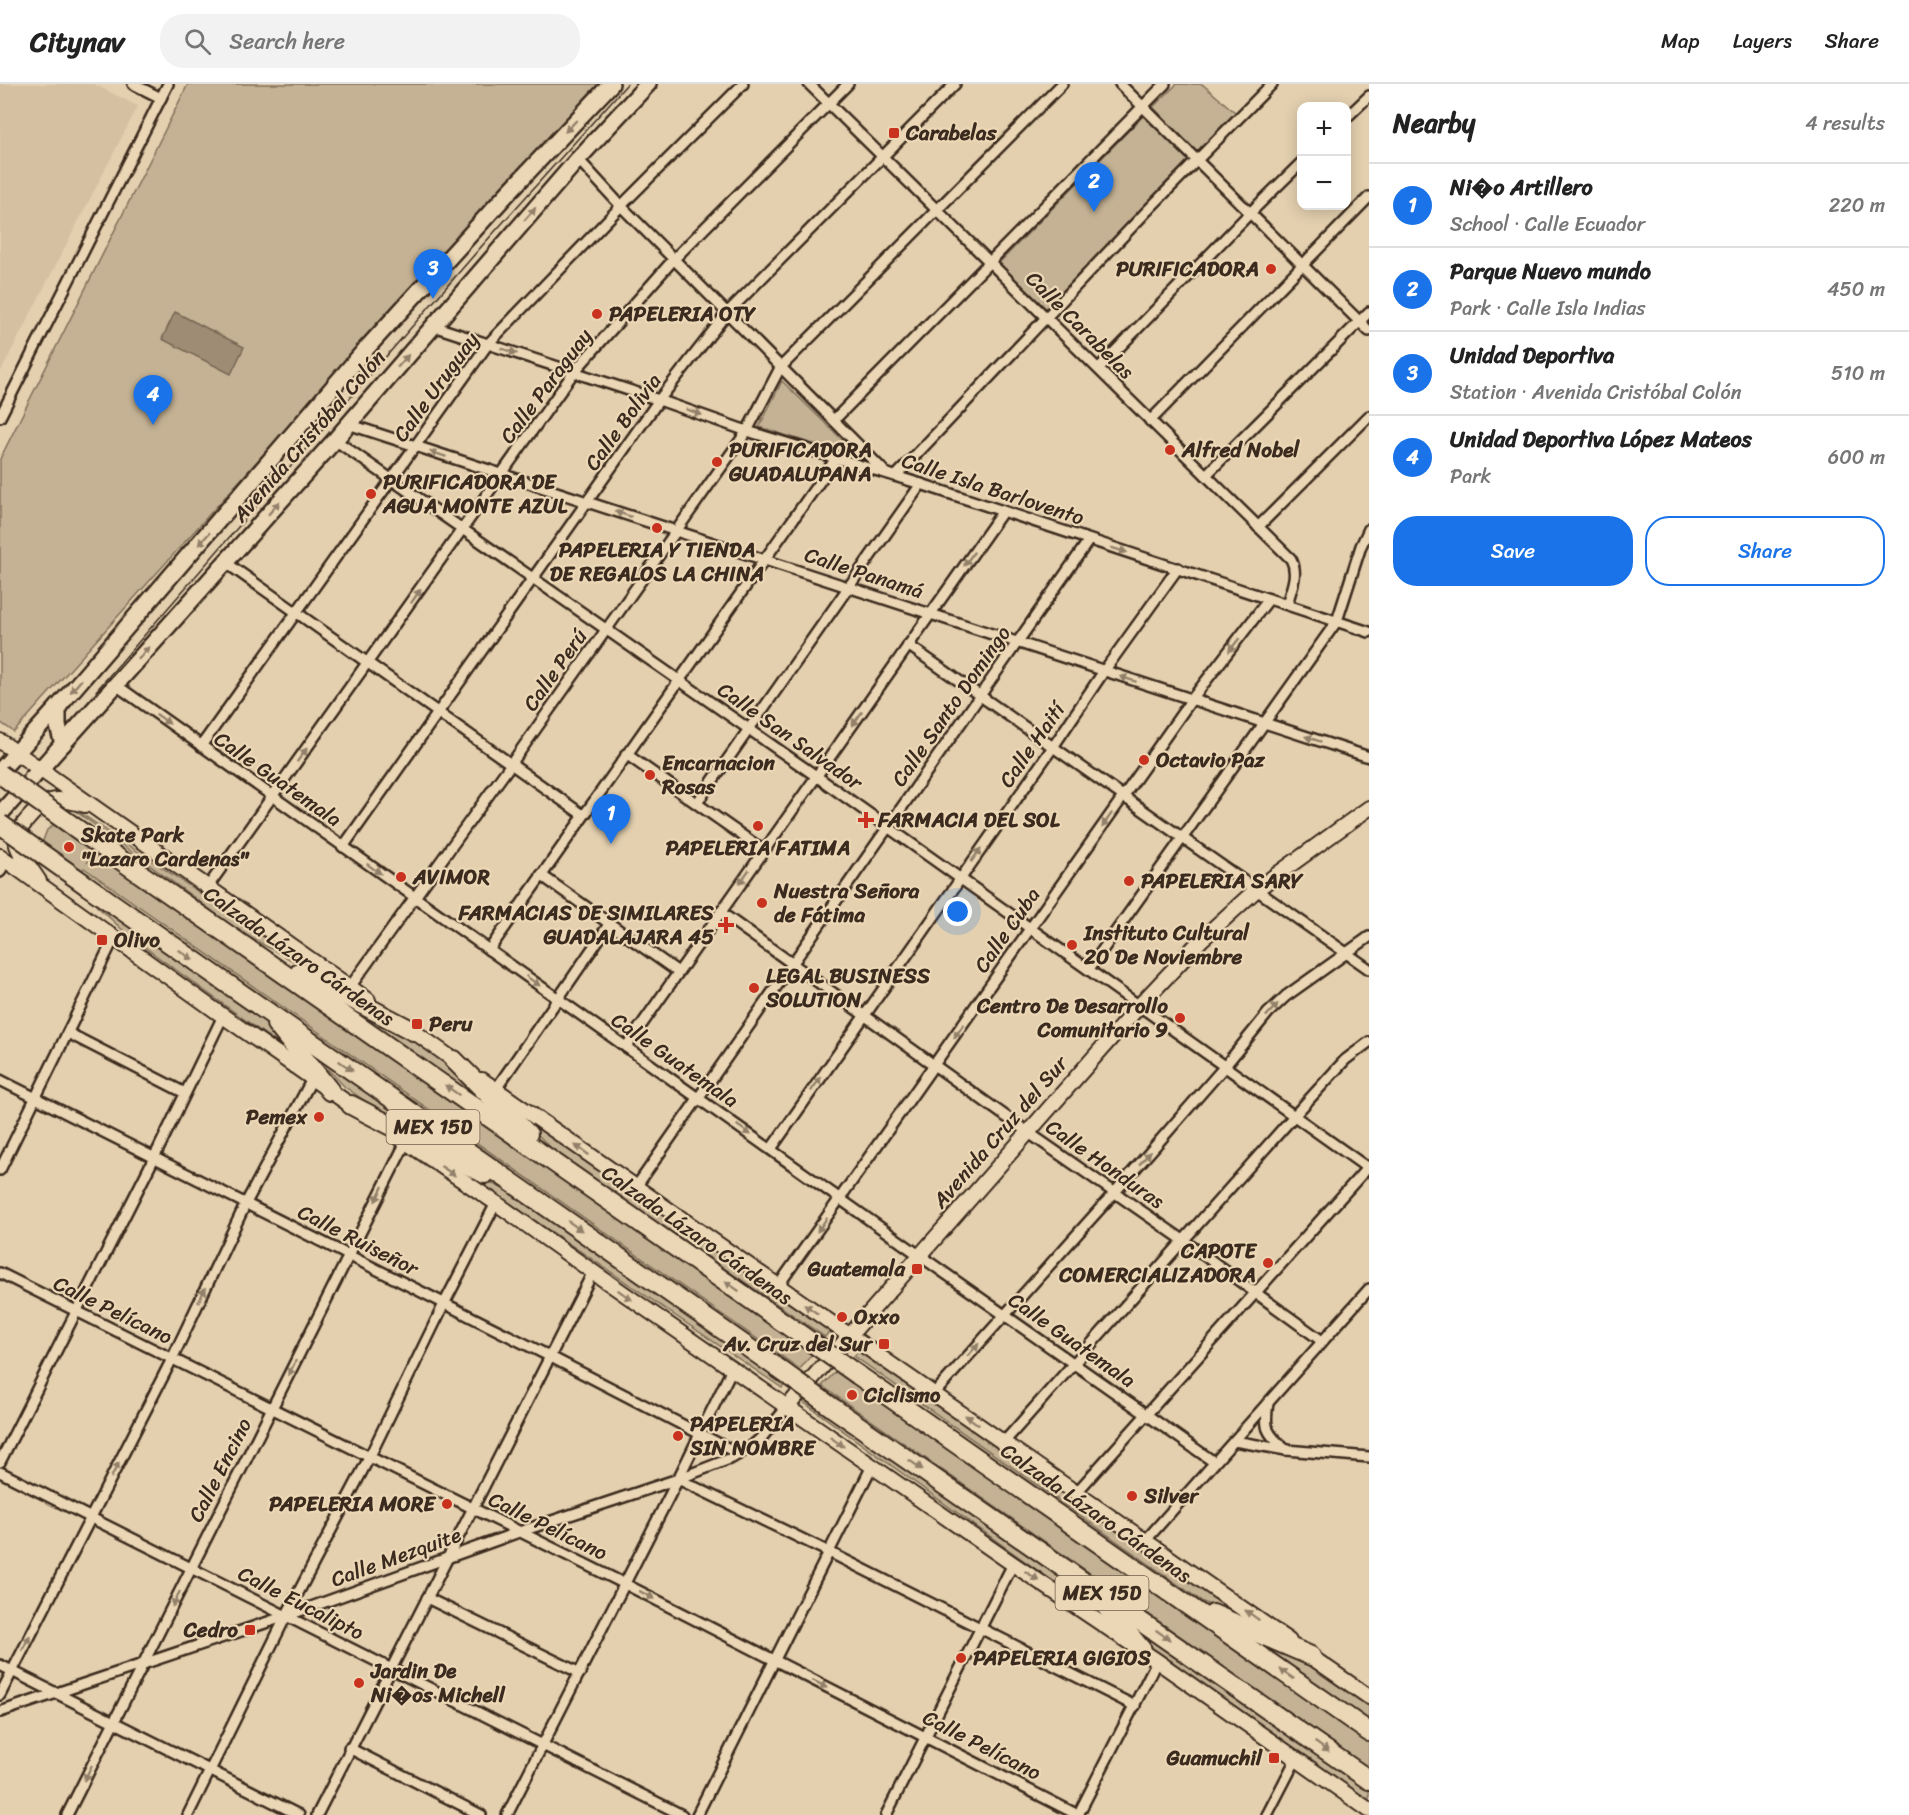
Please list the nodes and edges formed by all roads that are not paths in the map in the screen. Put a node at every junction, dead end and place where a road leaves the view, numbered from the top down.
1 (133, 84) edge
2 (168, 84) edge
3 (611, 84) edge
4 (648, 84) edge
5 (743, 84) edge
6 (809, 84) edge
7 (848, 84) edge
8 (955, 84) edge
9 (1062, 84) edge
10 (1120, 84) edge
11 (1165, 84) edge
12 (1272, 84) edge
13 (1369, 96) edge
14 (161, 98) junction
15 (829, 104) junction
16 (1143, 107) junction
17 (1351, 114) edge
18 (883, 156) junction
19 (578, 159) junction
20 (1196, 160) junction
21 (1297, 167) edge
22 (1369, 197) edge
23 (621, 206) junction
24 (937, 209) junction
25 (1250, 213) junction
26 (674, 259) junction
27 (990, 263) junction
28 (1303, 265) junction
29 (1369, 312) edge
30 (727, 313) junction
31 (1046, 316) junction
32 (1360, 322) junction
33 (433, 326) junction
34 (1369, 331) edge
35 (488, 344) junction
36 (780, 368) junction
37 (1099, 368) junction
38 (574, 372) junction
39 (659, 400) junction
40 (1369, 416) edge
41 (0, 417) edge
42 (834, 420) junction
43 (1150, 421) junction
44 (348, 424) junction
45 (747, 431) junction
46 (335, 440) junction
47 (414, 446) junction
48 (837, 457) junction
49 (885, 472) junction
50 (502, 475) junction
51 (1206, 475) junction
52 (896, 476) junction
53 (391, 479) junction
54 (921, 484) junction
55 (587, 502) junction
56 (1003, 511) junction
57 (1258, 527) junction
58 (464, 529) junction
59 (1369, 529) edge
60 (676, 531) junction
61 (1089, 540) junction
62 (763, 559) junction
63 (225, 562) junction
64 (1178, 568) junction
65 (534, 578) junction
66 (848, 587) junction
67 (1269, 599) junction
68 (1287, 604) junction
69 (297, 612) junction
70 (931, 614) junction
71 (1336, 621) junction
72 (606, 629) junction
73 (1369, 632) edge
74 (1017, 642) junction
75 (908, 645) junction
76 (368, 663) junction
77 (1104, 671) junction
78 (678, 680) junction
79 (116, 685) junction
80 (980, 695) junction
81 (1192, 699) junction
82 (58, 707) junction
83 (438, 713) junction
84 (1264, 723) junction
85 (748, 729) junction
86 (0, 741) edge
87 (63, 744) junction
88 (201, 747) junction
89 (1053, 747) junction
90 (17, 753) junction
91 (626, 754) junction
92 (1369, 757) edge
93 (511, 764) junction
94 (40, 770) junction
95 (0, 773) edge
96 (816, 776) junction
97 (1124, 796) junction
98 (272, 797) junction
99 (697, 803) junction
100 (1369, 807) edge
101 (95, 808) junction
102 (0, 814) edge
103 (583, 816) junction
104 (0, 824) edge
105 (888, 827) junction
106 (1182, 838) junction
107 (344, 847) junction
108 (763, 850) junction
109 (2, 863) edge
110 (541, 875) junction
111 (960, 878) junction
112 (44, 888) junction
113 (207, 888) junction
114 (1257, 889) junction
115 (414, 897) junction
116 (720, 912) junction
117 (610, 923) junction
118 (1030, 928) junction
119 (1369, 937) edge
120 (114, 938) junction
121 (235, 939) junction
122 (489, 950) junction
123 (1347, 953) junction
124 (792, 964) junction
125 (1089, 969) junction
126 (1369, 969) edge
127 (678, 972) junction
128 (350, 987) junction
129 (558, 999) junction
130 (1140, 1005) junction
131 (264, 1009) junction
132 (864, 1015) junction
133 (223, 1016) junction
134 (412, 1031) junction
135 (68, 1033) junction
136 (1369, 1042) edge
137 (626, 1047) junction
138 (454, 1060) junction
139 (935, 1065) junction
140 (1225, 1066) junction
141 (312, 1079) junction
142 (0, 1080) edge
143 (496, 1089) junction
144 (330, 1091) junction
145 (185, 1093) junction
146 (36, 1098) junction
147 (698, 1098) junction
148 (351, 1105) junction
149 (1294, 1116) junction
150 (1029, 1133) junction
151 (406, 1142) junction
152 (771, 1149) junction
153 (155, 1156) junction
154 (1368, 1167) edge
155 (563, 1169) junction
156 (0, 1170) edge
157 (636, 1187) junction
158 (1115, 1192) junction
159 (841, 1198) junction
160 (246, 1203) junction
161 (496, 1203) junction
162 (550, 1208) junction
163 (1183, 1240) junction
164 (348, 1255) junction
165 (919, 1255) junction
166 (593, 1272) junction
167 (0, 1273) edge
168 (778, 1286) junction
169 (1369, 1289) edge
170 (1256, 1293) junction
171 (444, 1304) junction
172 (76, 1312) junction
173 (1005, 1315) junction
174 (849, 1336) junction
175 (1322, 1341) junction
176 (549, 1356) junction
177 (172, 1359) junction
178 (1074, 1363) junction
179 (732, 1369) junction
180 (934, 1394) junction
181 (1269, 1400) junction
182 (787, 1407) junction
183 (271, 1409) junction
184 (1147, 1414) junction
185 (699, 1434) junction
186 (1234, 1441) junction
187 (1004, 1442) junction
188 (1286, 1450) junction
189 (739, 1454) junction
190 (1369, 1457) edge
191 (369, 1458) junction
192 (0, 1462) edge
193 (1214, 1462) junction
194 (872, 1466) junction
195 (0, 1472) edge
196 (678, 1479) junction
197 (1076, 1493) junction
198 (472, 1508) junction
199 (90, 1518) junction
200 (519, 1532) junction
201 (1145, 1541) junction
202 (829, 1552) junction
203 (447, 1558) junction
204 (1013, 1564) junction
205 (191, 1568) junction
206 (1084, 1581) junction
207 (625, 1584) junction
208 (428, 1598) junction
209 (1178, 1598) junction
210 (286, 1616) junction
211 (980, 1628) junction
212 (1142, 1650) junction
213 (1311, 1656) junction
214 (774, 1661) junction
215 (1157, 1661) junction
216 (144, 1663) junction
217 (0, 1665) edge
218 (392, 1669) junction
219 (11, 1671) junction
220 (580, 1672) junction
221 (54, 1694) junction
222 (0, 1695) edge
223 (1369, 1697) edge
224 (1135, 1706) junction
225 (0, 1712) edge
226 (113, 1722) junction
227 (1369, 1732) edge
228 (926, 1737) junction
229 (543, 1745) junction
230 (350, 1748) junction
231 (1296, 1759) junction
232 (211, 1770) junction
233 (1369, 1780) edge
234 (1369, 1810) edge
235 (67, 1815) edge
236 (188, 1815) edge
237 (299, 1815) edge
238 (317, 1815) edge
239 (481, 1815) edge
240 (507, 1815) edge
241 (682, 1815) edge
242 (697, 1815) edge
243 (886, 1815) edge
244 (1078, 1815) edge
245 (1268, 1815) edge

1 - 14 street
2 - 14 street
3 -> 82 main road, Avenida Cristóbal Colón
4 - 19 main road, Avenida Cristóbal Colón
5 - 23 street, Calle Uruguay
6 - 15 street, Calle Carabelas
7 - 15 street, Calle Paraguay
8 - 18 street, Calle Bolivia
9 - 24 street, Calle Perú
10 - 16 street
11 - 16 street
12 - 20 street
13 - 17 street
14 - 41 street
15 - 18 street, Calle Carabelas
15 - 26 street, Calle Paraguay
16 - 20 street
16 - 27 street
18 - 24 street, Calle Carabelas
18 - 30 street, Calle Bolivia
19 - 23 street
33 -> 19 main road, Avenida Cristóbal Colón
20 - 25 street
20 - 31 street
21 - 25 street
22 - 28 street
23 - 26 street
23 - 35 street, Calle Uruguay
24 - 27 street, Calle Carabelas
24 - 36 street, Calle Perú
25 - 28 street
25 - 37 street
26 - 30 street
26 - 38 street, Calle Paraguay
27 - 31 street, Calle Carabelas
27 - 42 street
28 - 32 street
28 - 43 street
29 - 32 street
30 - 36 street
30 - 39 street, Calle Bolivia
31 - 37 street, Calle Carabelas
31 - 52 street
32 - 34 street
32 - 51 street
33 - 35 street, Calle Isla Barlovento
44 -> 33 main road, Avenida Cristóbal Colón
35 -> 38 street, Calle Isla Barlovento
35 - 47 street, Calle Uruguay
36 - 42 street
36 - 45 street, Calle Perú
37 - 43 street, Calle Carabelas
38 - 39 street, Calle Isla Barlovento
38 - 50 street, Calle Paraguay
39 -> 45 street, Calle Isla Barlovento
39 - 55 street, Calle Bolivia
40 - 57 street
42 - 49 street
43 - 51 street, Calle Carabelas
44 - 46 main road, Avenida Cristóbal Colón
44 - 47 street, Calle Panamá
45 - 48 street, Calle Isla Barlovento
45 - 60 street, Calle Perú
46 - 53 street, Calle San Salvador
63 -> 46 main road, Avenida Cristóbal Colón
50 -> 47 street, Calle Panamá
47 - 53 street, Calle Uruguay
48 - 49 street, Calle Isla Barlovento
48 - 62 street
49 - 52 street, Calle Isla Barlovento
50 - 55 street, Calle Panamá
50 - 58 street, Calle Paraguay
51 - 57 street, Calle Carabelas
52 - 54 street, Calle Isla Barlovento
53 - 58 street, Calle San Salvador
53 - 69 street, Calle Uruguay
54 - 56 street, Calle Isla Barlovento
54 - 66 street
60 -> 55 street, Calle Panamá
55 - 65 street, Calle Bolivia
56 - 61 street, Calle Isla Barlovento
56 -> 70 street
57 - 68 street, Calle Carabelas
58 - 65 street, Calle San Salvador
76 -> 58 street, Calle Paraguay
59 - 71 street
60 - 62 street, Calle Panamá
60 - 72 street, Calle Perú
61 -> 64 street, Calle Isla Barlovento
61 - 74 street, Calle Santo Domingo
62 - 66 street, Calle Panamá
62 - 78 street
63 - 69 street
79 -> 63 main road, Avenida Cristóbal Colón
64 - 67 street, Calle Isla Barlovento
64 - 77 street, Calle Haití
65 - 72 street, Calle San Salvador
65 - 83 street, Calle Bolivia
66 - 70 street, Calle Panamá
66 - 85 street
67 - 68 street, Calle Isla Barlovento
67 -> 81 street, Calle Cuba
68 - 71 street, Calle Isla Barlovento
69 - 76 street
69 - 88 street, Calle Uruguay
70 - 74 street, Calle Panamá
70 - 75 street
71 - 73 street, Calle Isla Barlovento
71 - 84 street
72 - 78 street, Calle San Salvador
72 - 93 street, Calle Perú
74 - 77 street, Calle Panamá
74 - 80 street, Calle Santo Domingo
75 - 80 street
75 -> 96 street
76 - 83 street
98 -> 76 street, Calle Paraguay
81 -> 77 street, Calle Panamá
77 - 89 street, Calle Haití
78 - 85 street, Calle San Salvador
78 - 91 street
79 - 87 main road, Avenida Cristóbal Colón
79 -> 88 street, Calle Guatemala
80 - 89 street
80 - 105 street, Calle Santo Domingo
81 - 84 street, Calle Panamá
81 - 97 street, Calle Cuba
82 - 87 main road
82 - 90 main road, Avenida Cristóbal Colón
83 - 93 street
83 - 107 street, Calle Bolivia
92 -> 84 street, Calle Panamá
84 - 106 street
85 - 96 street, Calle San Salvador
85 - 99 street
86 - 90 main road, Calzada Lázaro Cárdenas
87 - 94 main road, Avenida Cristóbal Colón
88 - 98 street, Calle Guatemala
89 - 97 street
111 -> 89 street, Calle Haití
90 - 94 main road, Calzada Lázaro Cárdenas
90 - 95 main road, Avenida Cristóbal Colón
91 - 99 street
91 - 103 street
93 - 103 street
93 - 115 street, Calle Perú
94 - 101 main road, Calzada Lázaro Cárdenas
94 - 102 main road, Avenida Cristóbal Colón
95 - 121 highway, Calzada Lázaro Cárdenas / MEX 15D, bridge
96 - 105 street, Calle San Salvador
96 - 108 street
97 - 106 street
97 -> 118 street, Calle Cuba
98 - 107 street, Calle Guatemala
98 - 113 street, Calle Paraguay
99 - 108 street
100 - 114 main road, Avenida Cruz del Sur
101 - 112 main road
101 - 113 main road, Calzada Lázaro Cárdenas
103 - 110 street
104 -> 131 highway, MEX 15D, bridge
105 - 111 street, Calle San Salvador
105 - 124 street, Calle Santo Domingo
106 - 114 street
106 - 125 street
107 -> 115 street, Calle Guatemala
108 -> 116 street
109 - 112 main road
110 - 117 street
110 - 122 street
111 - 118 street, Calle San Salvador
111 - 132 street, Calle Haití
112 - 120 main road
113 - 128 main road, Calzada Lázaro Cárdenas
114 - 123 street
114 - 130 main road, Avenida Cruz del Sur
115 - 122 street, Calle Guatemala
115 - 128 street, Calle Perú
116 - 124 street, Calle Honduras
116 - 127 street
117 - 127 street
117 - 129 street
118 - 125 street, Calle San Salvador
118 -> 139 street, Calle Cuba
119 - 123 street
120 - 133 main road
120 - 135 street
121 - 134 highway
155 -> 121 highway, Calzada Lázaro Cárdenas / MEX 15D
122 -> 129 street, Calle Guatemala
123 - 126 street
140 -> 123 street
124 - 132 street, Calle Honduras
124 - 147 street, Calle Santo Domingo
125 - 130 street, Calle San Salvador
127 - 137 street
128 - 134 main road, Calzada Lázaro Cárdenas
129 - 137 street, Calle Guatemala
129 - 143 street
130 - 140 street, Calle San Salvador
130 - 150 main road, Avenida Cruz del Sur
131 - 144 highway
131 -> 162 highway, MEX 15D
132 - 139 street, Calle Honduras
152 -> 132 street, Calle Haití
133 - 141 main road
133 - 145 street
134 - 138 main road, Calzada Lázaro Cárdenas
135 - 145 street
135 - 146 street
136 - 149 street
137 - 147 street, Calle Guatemala
138 - 143 main road, Calzada Lázaro Cárdenas
138 - 155 highway
139 - 150 street, Calle Honduras
139 - 159 street, Calle Cuba
140 - 149 street, Calle San Salvador
158 -> 140 street
141 - 144 main road
141 - 160 street
142 - 146 street, Calle Ruiseñor
157 -> 143 main road, Calzada Lázaro Cárdenas
144 - 148 main road
145 - 153 street
146 - 153 street, Calle Ruiseñor
146 - 156 street
147 -> 152 street, Calle Guatemala
147 - 157 street, Calle Santo Domingo
148 - 151 main road
148 - 162 highway
149 - 154 street, Calle San Salvador
149 - 163 street
150 - 158 street, Calle Honduras
150 - 165 main road, Avenida Cruz del Sur
151 -> 161 main road
151 -> 164 street, Calle Encino
152 - 159 street, Calle Guatemala
153 - 160 street, Calle Ruiseñor
153 - 172 street
154 - 170 street
209 -> 155 highway, Calzada Lázaro Cárdenas / MEX 15D, bridge
157 - 168 main road, Calzada Lázaro Cárdenas
158 - 163 street, Calle Honduras
158 - 173 street
159 - 165 street, Calle Guatemala
159 -> 168 street, Calle Cuba
160 - 164 street, Calle Ruiseñor
177 -> 160 street
161 - 166 main road
161 - 171 street
162 -> 206 highway, MEX 15D, bridge
163 - 170 street, Calle Honduras
163 - 178 street
164 - 171 street, Calle Ruiseñor
164 -> 183 street, Calle Encino
165 - 173 street, Calle Guatemala
165 - 174 main road, Avenida Cruz del Sur
166 - 176 street
166 -> 179 main road
167 - 172 street, Calle Pelícano
174 -> 168 main road, Calzada Lázaro Cárdenas
169 - 175 street
170 - 175 street, Calle Honduras
170 - 184 street
171 - 176 street, Calle Ruiseñor
171 - 191 street
172 - 177 street, Calle Pelícano
172 - 192 street
173 - 178 street, Calle Guatemala
180 -> 173 street
174 - 180 main road, Calzada Lázaro Cárdenas
174 - 182 main road, Avenida Cruz del Sur
175 - 181 street
176 - 185 street, Calle Ruiseñor
176 - 198 street
177 - 183 street, Calle Pelícano
199 -> 177 street
178 - 184 street, Calle Guatemala
178 - 187 street
179 - 182 main road
179 - 185 street
187 -> 180 main road, Calzada Lázaro Cárdenas
181 - 186 street
181 - 188 street
182 - 189 street, Calle Mezquite
182 -> 194 main road
183 - 191 street, Calle Pelícano
183 - 205 street, Calle Encino
184 - 193 street, Calle Guatemala
184 - 197 street
185 - 189 street, Calle Ruiseñor
185 - 196 street
186 - 188 street
186 - 193 street
187 - 197 main road, Calzada Lázaro Cárdenas
188 - 190 street
189 - 196 street, Calle Mezquite
191 - 198 street, Calle Pelícano
191 - 210 street
193 - 201 street
194 - 202 street
194 - 204 main road
195 - 199 street, Calle Eucalipto
196 - 200 street, Calle Mezquite
196 - 202 street
196 - 207 street
197 - 201 main road, Calzada Lázaro Cárdenas
198 - 200 street, Calle Pelícano
198 - 203 street
199 - 205 street, Calle Eucalipto
219 -> 199 street
200 - 203 street, Calle Mezquite
200 - 207 street, Calle Pelícano
213 -> 201 main road, Calzada Lázaro Cárdenas
202 - 211 street
202 - 214 street
203 - 208 street
203 - 210 street, Calle Mezquite
204 - 211 street
204 -> 212 main road
205 - 210 street, Calle Eucalipto
205 -> 216 street, Calle Encino
206 - 212 highway
206 -> 233 highway, MEX 15D
207 -> 214 street, Calle Pelícano
207 - 220 street
208 - 218 street
208 - 220 street
209 - 213 highway
227 -> 209 highway, Calzada Lázaro Cárdenas / MEX 15D
210 - 216 street, Calle Mezquite
210 - 218 street, Calle Eucalipto
210 - 232 street
211 - 224 street
211 - 228 street
212 - 215 main road
213 - 223 main road, Calzada Lázaro Cárdenas
214 -> 228 street, Calle Pelícano
214 - 242 street
215 - 224 street
215 - 231 main road
216 - 221 street, Calle Mezquite
216 - 226 street, Calle Encino
217 - 219 street
218 - 229 street, Calle Eucalipto
218 - 230 street
219 - 221 street
219 - 222 street
220 - 229 street
221 - 225 street, Calle Mezquite
221 - 226 street
224 - 244 street
226 - 232 street
226 -> 235 street, Calle Encino
228 - 243 street
228 - 244 street, Calle Pelícano
229 - 240 street
229 - 241 street, Calle Eucalipto
230 - 238 street
230 - 239 street
231 - 234 main road
231 - 245 street
232 - 236 street
232 - 237 street

